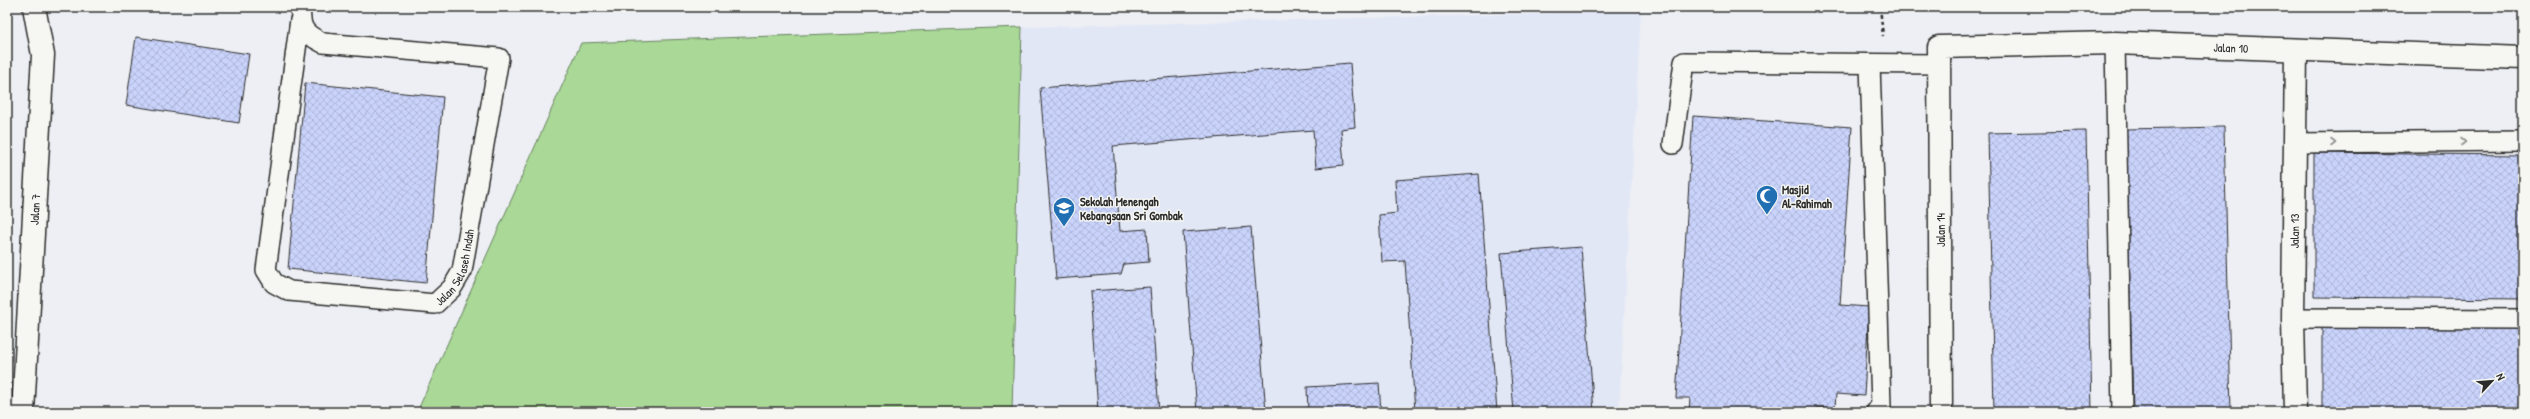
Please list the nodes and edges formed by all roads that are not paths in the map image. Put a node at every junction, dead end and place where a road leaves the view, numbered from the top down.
1 (34, 7) edge
2 (301, 14) edge
3 (2115, 43) junction
4 (2296, 50) junction
5 (1939, 56) junction
6 (2523, 58) edge
7 (1870, 64) junction
8 (2523, 141) edge
9 (2294, 143) junction
10 (1673, 144) dead end
11 (2293, 318) junction
12 (2523, 319) edge
13 (22, 412) edge
14 (1876, 412) edge
15 (1941, 412) edge
16 (2122, 412) edge
17 (2295, 412) edge

1 - 13 street, Jalan 7
2 - 2 lane, Jalan Selaseh Indah
3 - 4 street, Jalan 10
3 - 5 street, Jalan 10
3 - 16 lane
4 - 6 street, Jalan 10
4 - 9 street, Jalan 13
5 - 7 lane
5 - 15 street, Jalan 14
7 - 10 lane
7 - 14 lane
9 -> 8 lane
9 - 11 street, Jalan 13
11 - 12 lane
11 - 17 street, Jalan 13

